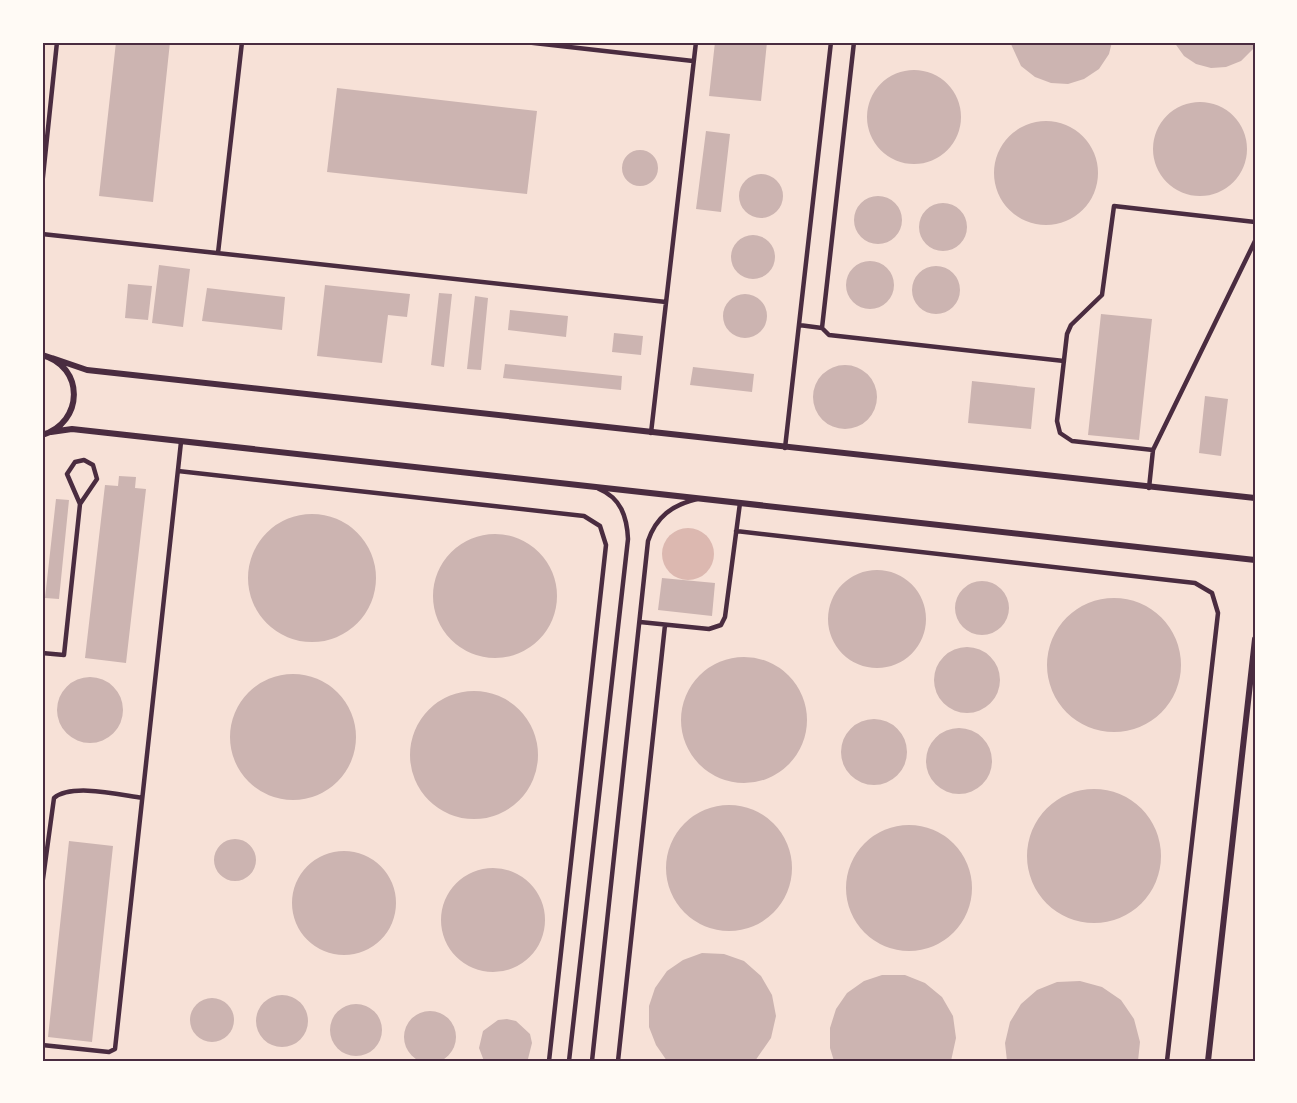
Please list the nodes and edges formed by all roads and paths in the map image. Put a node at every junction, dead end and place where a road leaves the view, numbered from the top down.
1 (57, 42) edge
2 (242, 42) edge
3 (525, 42) edge
4 (696, 42) edge
5 (831, 42) edge
6 (854, 42) edge
7 (693, 61) junction
8 (42, 186) edge
9 (1255, 222) edge
10 (42, 234) edge
11 (1255, 241) edge
12 (218, 253) junction
13 (666, 302) junction
14 (800, 325) junction
15 (822, 328) junction
16 (42, 356) edge
17 (52, 358) junction
18 (1064, 361) junction
19 (51, 432) junction
20 (651, 434) junction
21 (42, 437) edge
22 (182, 442) junction
23 (785, 448) junction
24 (1153, 450) junction
25 (178, 471) junction
26 (591, 486) junction
27 (1149, 488) junction
28 (699, 498) junction
29 (1255, 498) edge
30 (740, 503) junction
31 (80, 504) junction
32 (736, 531) junction
33 (1255, 560) edge
34 (640, 622) junction
35 (665, 625) junction
36 (1255, 639) edge
37 (42, 653) edge
38 (142, 798) junction
39 (42, 886) edge
40 (42, 1045) edge
41 (549, 1061) edge
42 (569, 1061) edge
43 (592, 1061) edge
44 (618, 1061) edge
45 (1167, 1061) edge
46 (1208, 1061) edge

1 - 8 lane
2 - 12 lane
3 - 7 lane
4 - 7 lane
5 - 14 lane
6 - 15 lane
7 - 13 lane
9 - 18 lane
10 - 12 lane
11 - 24 lane
12 - 13 lane
13 - 20 lane
14 - 15 lane
14 - 23 lane
15 - 18 lane
16 - 17 street
17 - 19 street
17 - 20 street
18 - 24 lane
19 - 21 street
19 - 22 street
20 - 23 street
22 - 25 lane
22 - 26 street
23 - 27 street
24 - 27 lane
25 - 38 lane
25 - 41 lane
26 - 28 street
26 - 42 lane
27 - 29 street
28 - 30 street
28 - 34 lane
30 - 32 lane
30 - 33 street
31 - 31 lane
31 - 37 lane
32 - 35 lane
32 - 45 lane
34 - 35 lane
34 - 43 lane
35 - 44 lane
36 - 46 street
38 - 39 lane
38 - 40 lane

